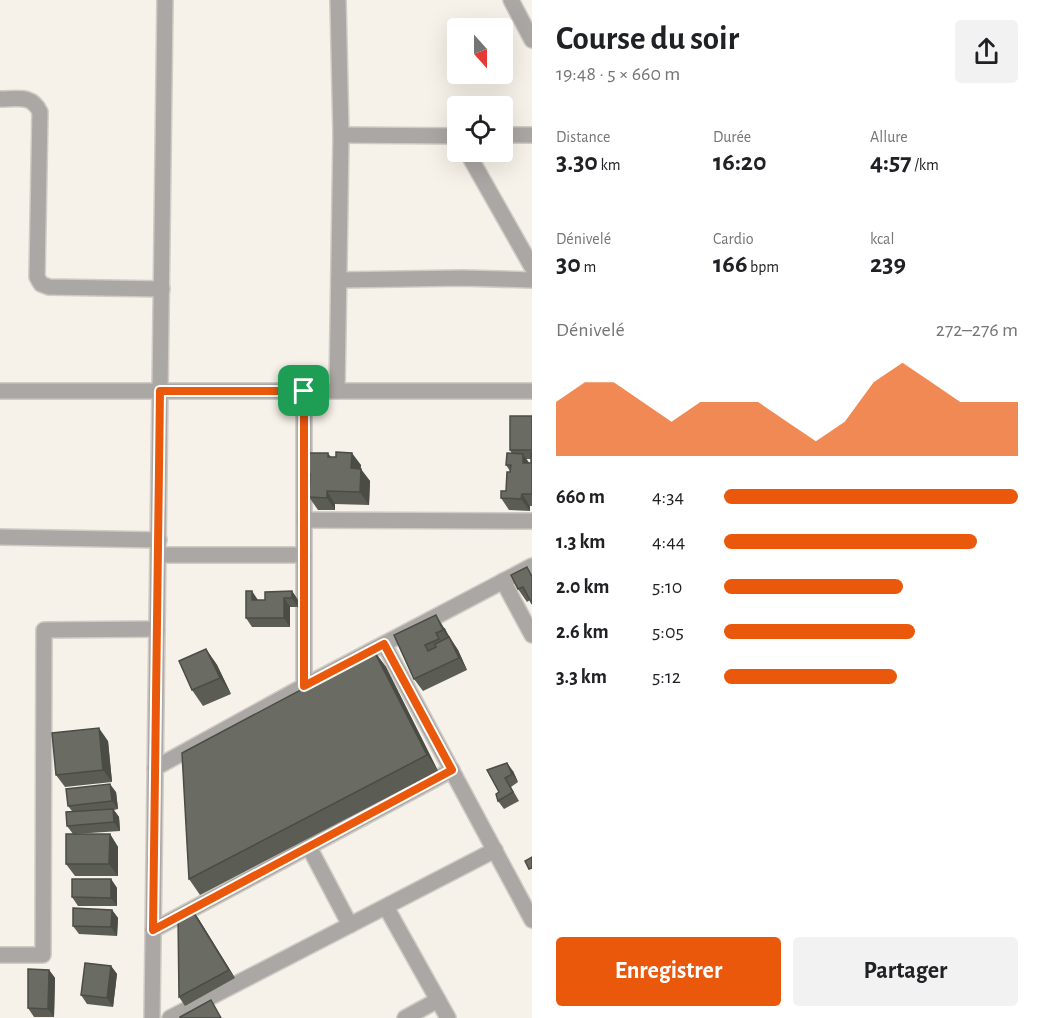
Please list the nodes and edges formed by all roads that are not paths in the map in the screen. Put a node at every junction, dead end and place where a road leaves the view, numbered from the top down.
1 (165, 0) edge
2 (338, 0) edge
3 (511, 0) edge
4 (532, 40) edge
5 (0, 99) edge
6 (341, 135) junction
7 (513, 135) edge
8 (532, 135) edge
9 (447, 136) edge
10 (473, 162) edge
11 (532, 267) edge
12 (339, 280) junction
13 (532, 280) edge
14 (162, 289) junction
15 (160, 391) junction
16 (304, 391) junction
17 (337, 391) junction
18 (532, 391) edge
19 (0, 392) edge
20 (304, 520) junction
21 (532, 521) edge
22 (0, 537) edge
23 (158, 547) junction
24 (304, 555) junction
25 (532, 566) edge
26 (503, 581) junction
27 (157, 629) junction
28 (532, 635) edge
29 (384, 644) junction
30 (304, 686) junction
31 (156, 768) junction
32 (452, 770) junction
33 (309, 846) junction
34 (495, 850) junction
35 (386, 907) junction
36 (532, 920) edge
37 (350, 925) junction
38 (153, 930) junction
39 (0, 955) edge
40 (438, 1000) junction
41 (152, 1018) edge
42 (170, 1018) edge
43 (405, 1018) edge
44 (448, 1018) edge

1 - 14 street
2 - 6 street
3 - 4 street
5 - 14 street
6 - 9 street
6 - 12 street
7 - 8 street
10 - 11 street
12 - 13 street
12 - 17 street
14 - 15 street
15 - 16 street
15 - 19 street
15 - 23 street
16 - 17 street
16 - 20 street
17 - 18 street
20 - 21 street
20 - 24 street
22 - 23 street
23 - 24 street
23 - 27 street
24 - 30 street
25 - 26 street
26 - 28 street
26 - 29 street
27 - 31 street
27 - 39 street
29 - 30 street
29 - 32 street
30 - 31 street
31 - 38 street
32 - 33 street
32 - 34 street
33 - 37 street
33 - 38 street
34 - 35 street
34 - 36 street
35 - 37 street
35 - 40 street
37 - 42 street
38 - 41 street
40 - 43 street
40 - 44 street

